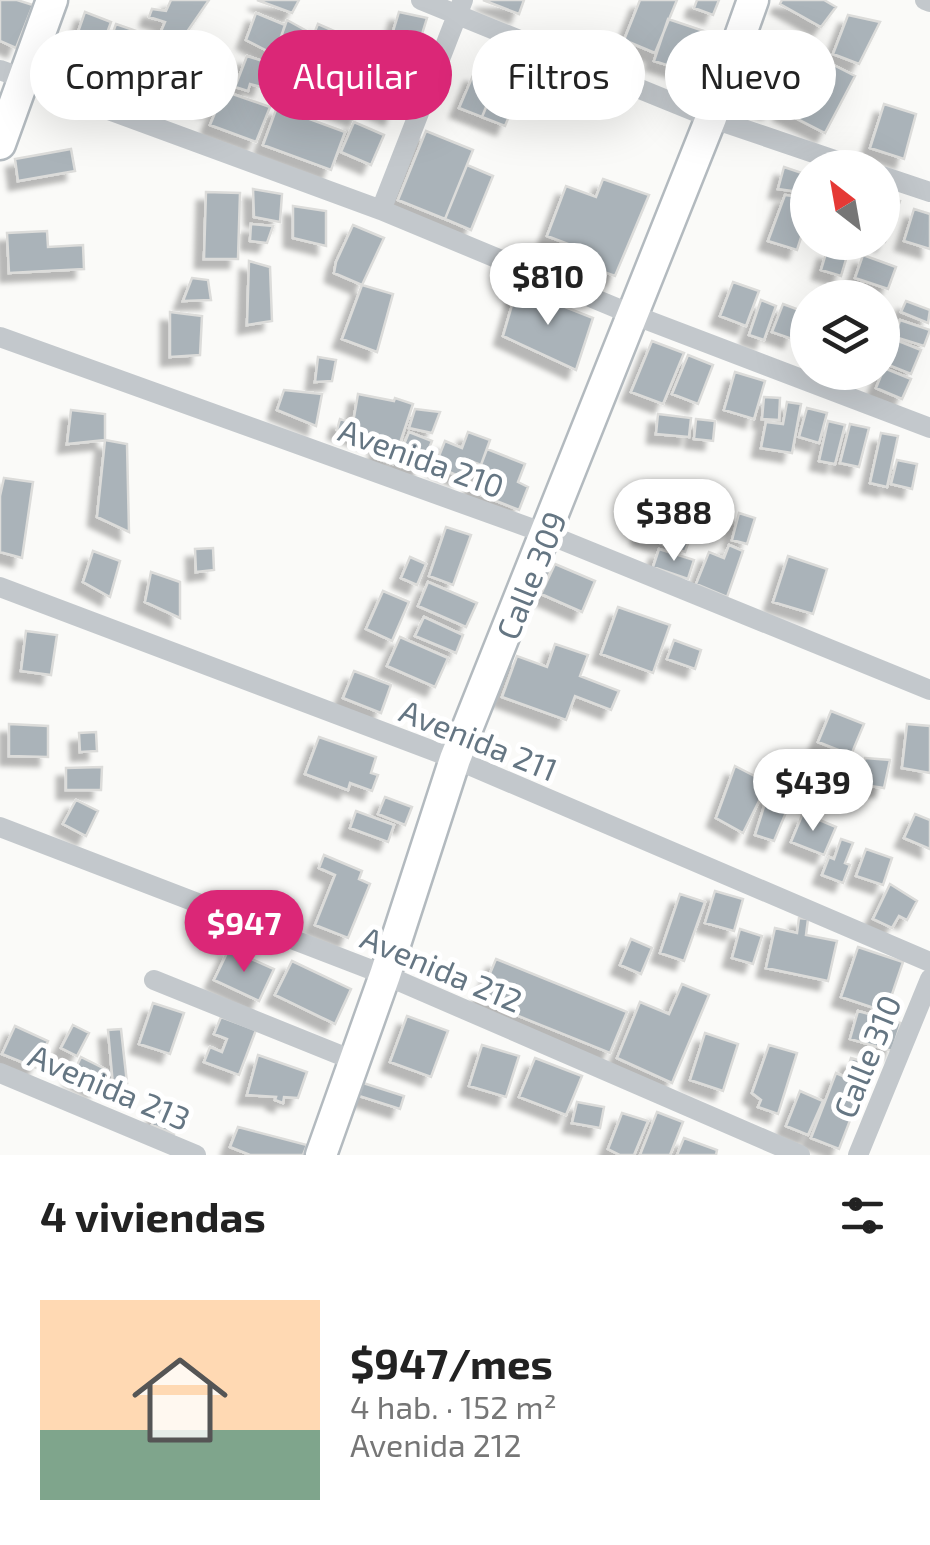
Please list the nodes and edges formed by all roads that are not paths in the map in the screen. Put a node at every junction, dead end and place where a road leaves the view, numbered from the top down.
1 (52, 0) edge
2 (421, 0) edge
3 (753, 0) edge
4 (460, 7) edge
5 (742, 30) edge
6 (12, 73) edge
7 (665, 98) edge
8 (710, 120) edge
9 (717, 120) edge
10 (0, 144) edge
11 (805, 150) edge
12 (900, 182) edge
13 (930, 192) edge
14 (381, 210) junction
15 (631, 314) junction
16 (0, 337) edge
17 (930, 428) edge
18 (547, 534) junction
19 (0, 587) edge
20 (930, 690) edge
21 (454, 759) junction
22 (0, 827) edge
23 (930, 962) edge
24 (385, 975) junction
25 (930, 979) edge
26 (154, 980) dead end
27 (355, 1061) junction
28 (0, 1073) edge
29 (196, 1155) edge
30 (321, 1155) edge
31 (800, 1155) edge
32 (858, 1155) edge

1 - 6 street
2 - 4 street
3 - 5 street, Calle 309
4 - 7 street
4 - 14 street
6 - 10 street
6 - 14 street
8 - 15 street, Calle 309
9 - 11 street
12 - 13 street
14 - 15 street
15 - 17 street
15 - 18 street, Calle 309
16 - 18 street, Avenida 210
18 - 20 street, Avenida 210
18 - 21 street, Calle 309
19 - 21 street, Avenida 211
21 - 23 street, Avenida 211
21 - 24 street, Calle 309
22 - 24 street, Avenida 212
24 - 27 street, Calle 309
24 - 31 street, Avenida 212
25 - 32 street, Calle 310
26 - 27 street
27 - 30 street, Calle 309
28 - 29 street, Avenida 213

